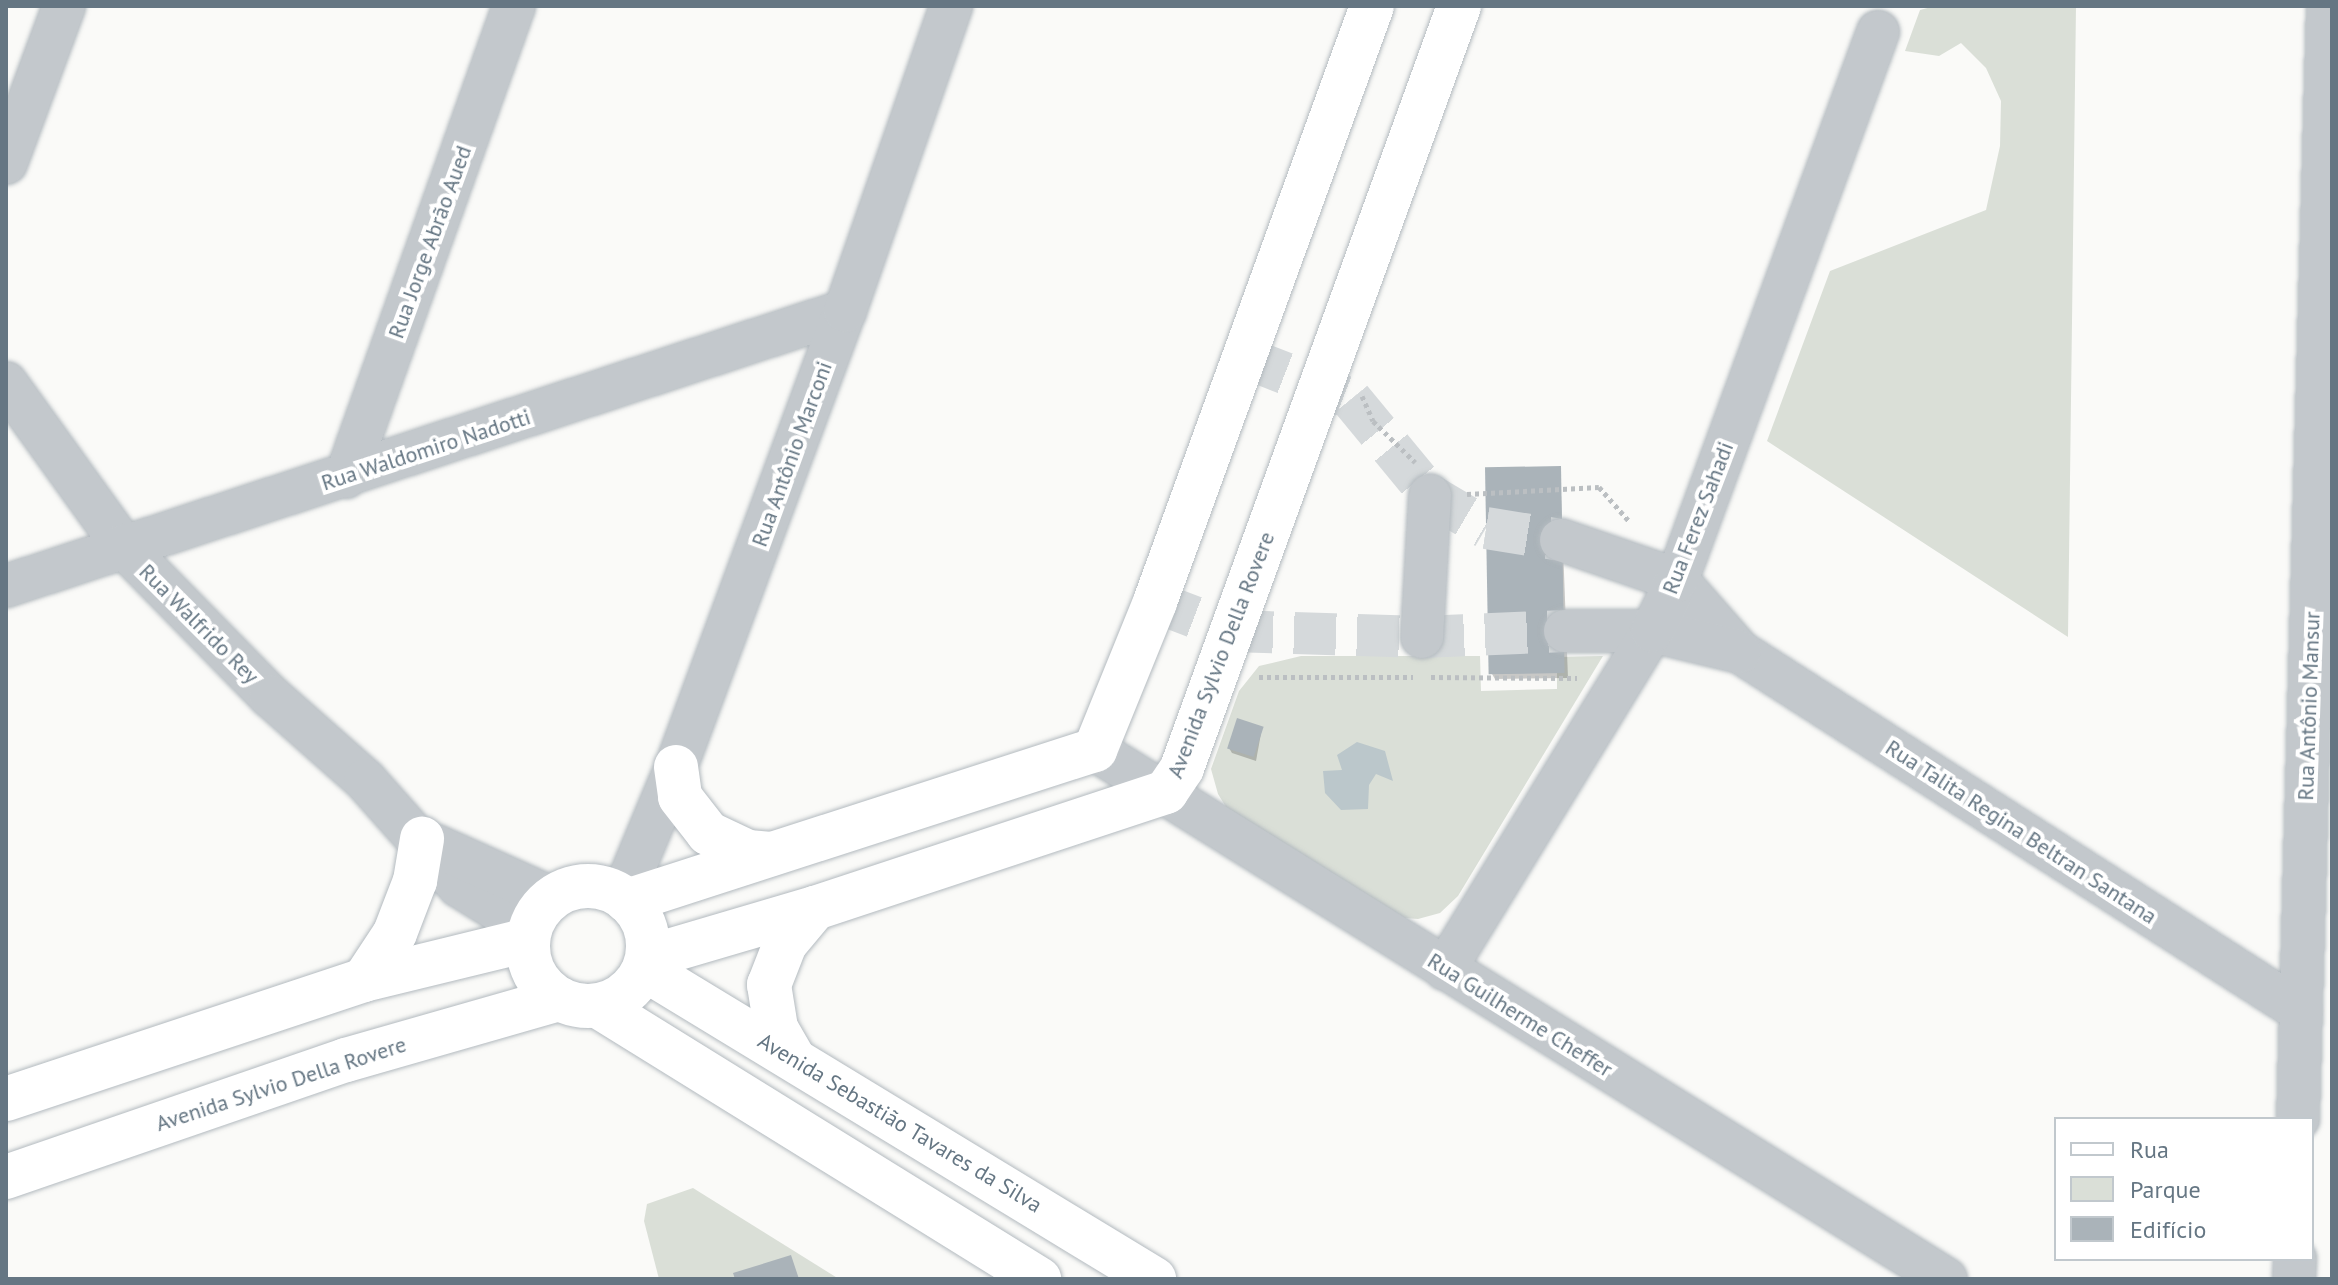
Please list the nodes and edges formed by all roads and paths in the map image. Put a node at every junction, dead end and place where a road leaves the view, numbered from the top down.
1 (64, 6) edge
2 (514, 6) edge
3 (951, 6) edge
4 (1372, 6) edge
5 (1459, 6) edge
6 (2328, 6) edge
7 (1878, 32) dead end
8 (6, 163) edge
9 (845, 311) junction
10 (6, 383) edge
11 (1361, 391) dead end
12 (346, 477) junction
13 (1440, 488) junction
14 (1637, 530) dead end
15 (1561, 540) tunnel mouth
16 (123, 546) junction
17 (1677, 580) junction
18 (6, 586) edge
19 (1565, 631) tunnel mouth
20 (1652, 631) junction
21 (1422, 637) dead end
22 (1740, 652) junction
23 (1250, 685) dead end
24 (1576, 691) dead end
25 (1095, 750) junction
26 (676, 767) junction
27 (1166, 792) junction
28 (422, 839) junction
29 (771, 854) junction
30 (624, 899) junction
31 (815, 908) junction
32 (537, 922) junction
33 (646, 963) junction
34 (1445, 969) junction
35 (364, 980) junction
36 (578, 1002) junction
37 (2311, 1027) edge
38 (792, 1056) junction
39 (6, 1099) edge
40 (2298, 1117) edge
41 (6, 1177) edge
42 (1039, 1279) edge
43 (1154, 1279) edge
44 (1946, 1279) edge

1 - 8 street
2 - 12 street, Rua Jorge Abrão Aued
3 - 9 street, Rua Antônio Marconi
4 - 25 main road
5 - 27 main road, Avenida Sylvio Della Rovere
6 - 37 street, Rua Antônio Mansur
7 - 17 street, Rua Ferez Sahadi
9 - 12 street, Rua Waldomiro Nadotti
9 - 26 street, Rua Antônio Marconi
10 - 16 street, Rua Walfrido Rey
11 - 13 path
12 - 16 street, Rua Waldomiro Nadotti
13 - 14 path
13 - 21 street
15 - 17 street, Rua Talita Regina Beltran Santana
16 - 18 street, Rua Waldomiro Nadotti
16 - 28 street, Rua Walfrido Rey
17 - 20 street, Rua Ferez Sahadi
17 - 22 street, Rua Talita Regina Beltran Santana
19 - 20 street, Rua Talita Regina Beltran Santana
20 - 22 street, Rua Talita Regina Beltran Santana
20 - 34 street, Rua Ferez Sahadi
22 - 37 street, Rua Talita Regina Beltran Santana
23 - 24 path
25 - 27 street, Rua Guilherme Cheffer
25 - 29 main road
26 - 29 main road
26 - 30 street, Rua Antônio Marconi
27 - 31 main road, Avenida Sylvio Della Rovere
27 - 34 street, Rua Guilherme Cheffer
28 - 32 street, Rua Walfrido Rey
28 - 35 main road
29 - 30 main road
30 - 32 main road
30 - 33 main road
31 - 33 main road, Avenida Sylvio Della Rovere
31 - 38 main road
32 - 35 main road
32 - 36 main road
33 - 36 main road
33 - 38 main road, Avenida Sebastião Tavares da Silva
34 - 44 street, Rua Guilherme Cheffer
35 - 39 main road
36 - 41 main road, Avenida Sylvio Della Rovere
36 - 42 main road
37 - 40 street, Rua Antônio Mansur
38 - 43 main road, Avenida Sebastião Tavares da Silva

